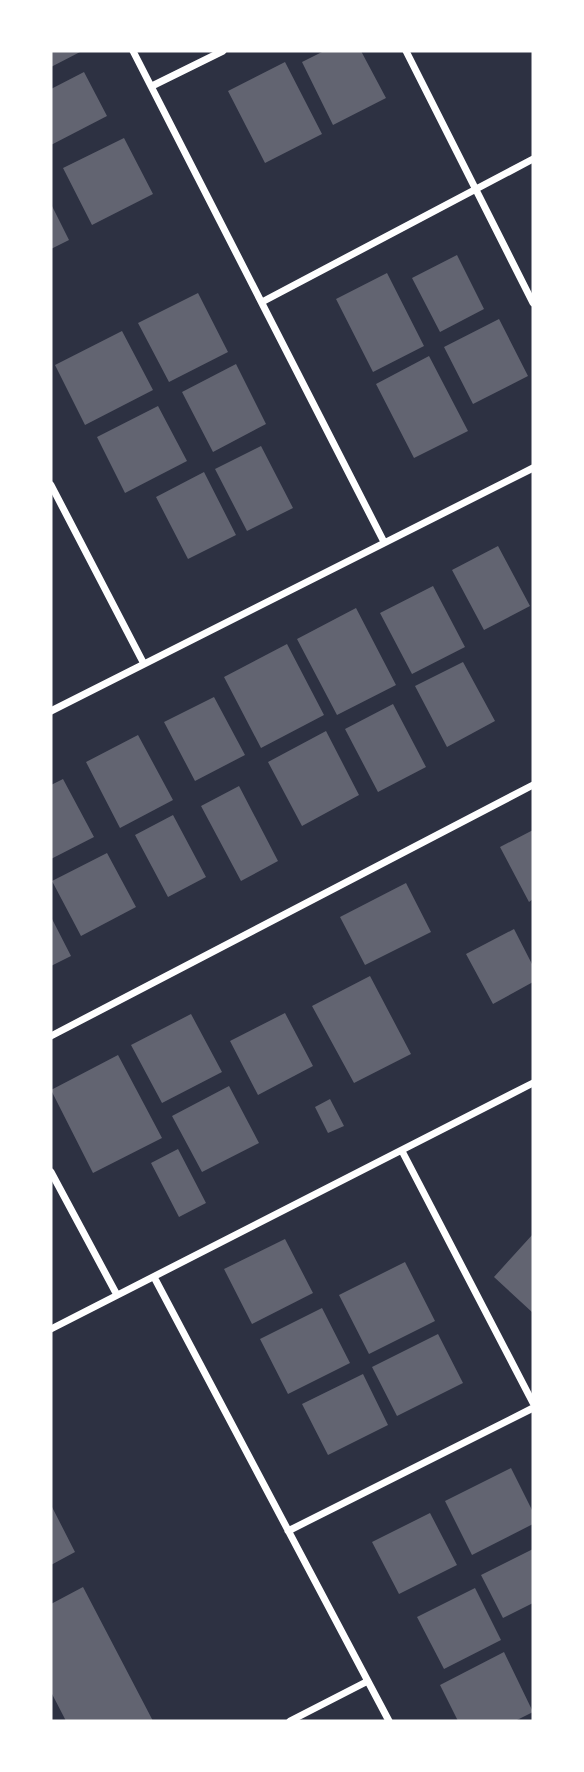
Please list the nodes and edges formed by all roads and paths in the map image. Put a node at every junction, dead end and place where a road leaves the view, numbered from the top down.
1 (134, 51) edge
2 (223, 51) edge
3 (406, 51) edge
4 (152, 86) junction
5 (533, 159) edge
6 (475, 190) junction
7 (261, 302) junction
8 (533, 303) edge
9 (533, 468) edge
10 (51, 485) edge
11 (384, 542) junction
12 (144, 664) junction
13 (51, 710) edge
14 (533, 785) edge
15 (51, 1036) edge
16 (533, 1083) edge
17 (402, 1151) junction
18 (51, 1172) edge
19 (154, 1277) junction
20 (117, 1295) junction
21 (51, 1329) edge
22 (533, 1406) edge
23 (288, 1531) junction
24 (368, 1681) junction
25 (290, 1721) edge
26 (389, 1721) edge

1 - 4 street
2 - 4 street
3 - 6 street
4 - 7 street
5 - 6 street
6 - 7 street
6 - 8 street
7 - 11 street
9 - 11 street
10 - 12 street
11 - 12 street
12 - 13 street
14 - 15 street
16 - 17 street
17 - 19 street
17 - 22 street
18 - 20 street
19 - 20 street
19 - 23 street
20 - 21 street
22 - 23 street
23 - 24 street
24 - 25 street
24 - 26 street

